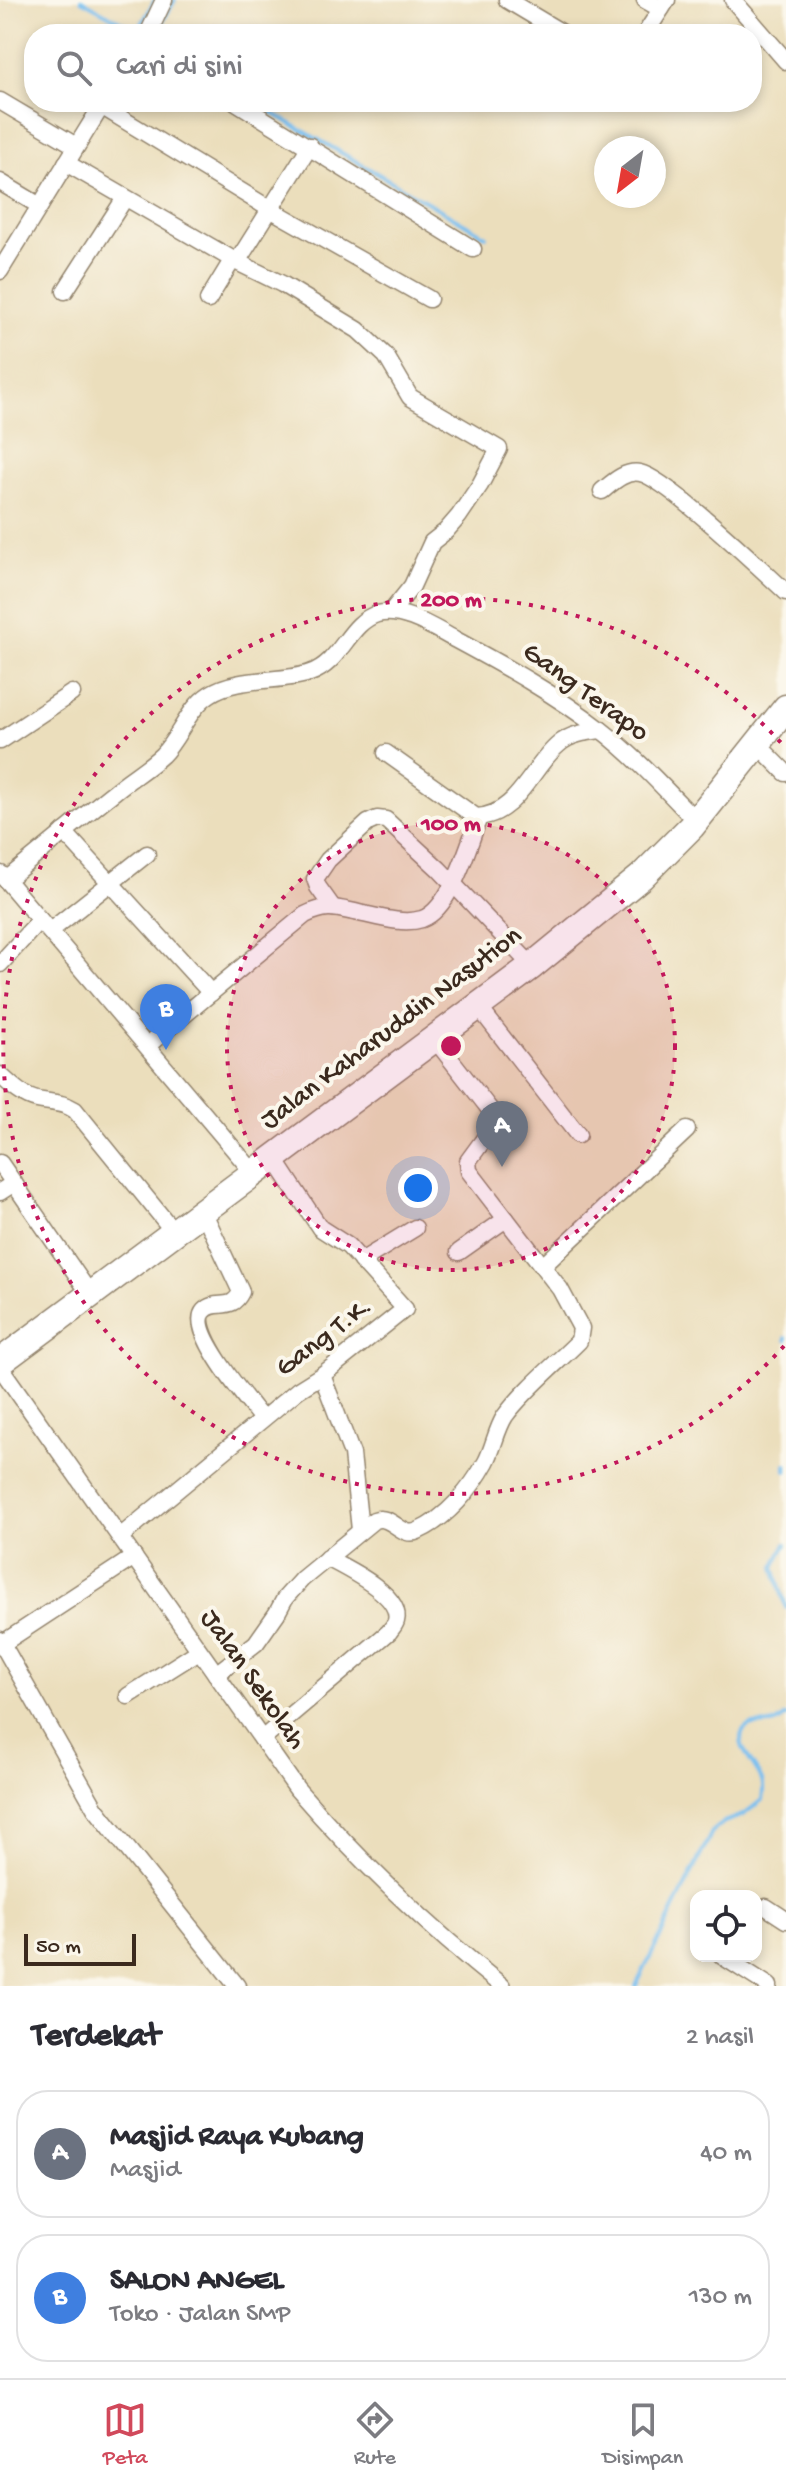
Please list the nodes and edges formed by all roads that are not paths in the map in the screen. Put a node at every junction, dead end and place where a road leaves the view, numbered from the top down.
1 (164, 0) edge
2 (507, 0) edge
3 (645, 0) edge
4 (733, 0) edge
5 (664, 5) edge
6 (153, 24) edge
7 (547, 24) edge
8 (652, 24) edge
9 (756, 24) edge
10 (762, 31) edge
11 (783, 53) edge
12 (0, 101) edge
13 (97, 112) edge
14 (115, 112) edge
15 (253, 112) edge
16 (76, 146) junction
17 (310, 146) junction
18 (66, 163) junction
19 (0, 182) edge
20 (125, 198) junction
21 (40, 206) junction
22 (270, 209) junction
23 (473, 249) dead end
24 (235, 261) junction
25 (0, 271) edge
26 (65, 291) dead end
27 (429, 299) dead end
28 (208, 300) dead end
29 (602, 491) dead end
30 (786, 592) edge
31 (387, 613) junction
32 (72, 693) dead end
33 (786, 708) edge
34 (601, 730) junction
35 (0, 741) edge
36 (757, 744) junction
37 (386, 753) dead end
38 (786, 773) edge
39 (479, 817) junction
40 (696, 821) junction
41 (64, 832) junction
42 (147, 854) dead end
43 (3, 877) edge
44 (111, 883) junction
45 (453, 884) junction
46 (333, 908) junction
47 (45, 925) junction
48 (0, 964) edge
49 (532, 966) junction
50 (211, 993) junction
51 (478, 1006) junction
52 (434, 1038) junction
53 (148, 1045) junction
54 (0, 1075) edge
55 (687, 1130) dead end
56 (578, 1135) dead end
57 (0, 1163) edge
58 (264, 1165) junction
59 (7, 1188) edge
60 (203, 1211) junction
61 (506, 1219) junction
62 (415, 1228) dead end
63 (174, 1232) junction
64 (459, 1252) dead end
65 (361, 1261) junction
66 (543, 1266) junction
67 (90, 1294) junction
68 (0, 1365) edge
69 (322, 1375) junction
70 (262, 1419) junction
71 (360, 1530) junction
72 (120, 1537) junction
73 (134, 1557) junction
74 (327, 1558) junction
75 (1, 1643) edge
76 (199, 1651) junction
77 (216, 1674) junction
78 (128, 1696) dead end
79 (262, 1739) junction
80 (766, 1907) dead end
81 (786, 1920) edge
82 (731, 1962) edge
83 (237, 1986) edge
84 (502, 1986) edge
85 (769, 1986) edge

1 - 6 street
2 - 7 street
3 - 5 street
4 - 9 street
5 - 8 street
10 - 11 street
12 - 16 street
13 - 16 street
14 - 22 street
15 - 17 street
16 - 18 street
17 - 22 street
17 - 23 street
18 - 20 street
18 - 21 street
19 - 21 street
20 - 24 street
20 - 26 street
21 - 25 street
22 - 24 street
22 - 27 street
24 - 28 street
24 - 31 street
29 - 30 street
31 - 34 street, Gang Terapo
31 - 41 street
32 - 35 street
33 - 36 highway, Jalan Kaharuddin Nasution
34 - 39 street
34 - 40 street, Gang Terapo
36 - 38 street
36 - 40 highway, Jalan Kaharuddin Nasution
37 - 39 street
39 - 45 street
40 - 49 highway, Jalan Kaharuddin Nasution
41 - 43 street
41 - 44 street
42 - 44 street
43 - 47 street, Gang T.K.
44 - 47 street
44 - 50 street
45 - 46 street
45 - 46 street
45 - 49 street
46 - 50 street
47 - 48 street
47 - 53 street, Gang T.K.
49 - 51 highway, Jalan Kaharuddin Nasution
50 - 53 street
51 - 52 highway, Jalan Kaharuddin Nasution
51 - 56 street
52 - 58 highway, Jalan Kaharuddin Nasution
52 - 61 street
53 - 58 street, Gang T.K.
54 - 63 street
55 - 66 street
57 - 59 street
58 - 60 highway, Jalan Kaharuddin Nasution
58 - 65 street, Gang T.K.
59 - 67 street
60 - 63 highway, Jalan Kaharuddin Nasution
60 - 70 street
61 - 64 street
61 - 66 street
62 - 65 street
63 - 67 highway, Jalan Kaharuddin Nasution
65 - 69 street, Gang T.K.
66 - 71 street
67 - 68 highway, Jalan Kaharuddin Nasution
68 - 72 street, Jalan Sekolah
69 - 70 street, Gang T.K.
69 - 71 street
70 - 72 street, Gang T.K.
71 - 74 street
72 - 73 street, Jalan Sekolah
73 - 75 street
73 - 76 street, Jalan Sekolah
74 - 77 street
74 - 79 street
75 - 83 street
76 - 77 street, Jalan Sekolah
76 - 78 street
77 - 79 street, Jalan Sekolah
79 - 84 street, Jalan Sekolah
80 - 81 street
82 - 85 street

